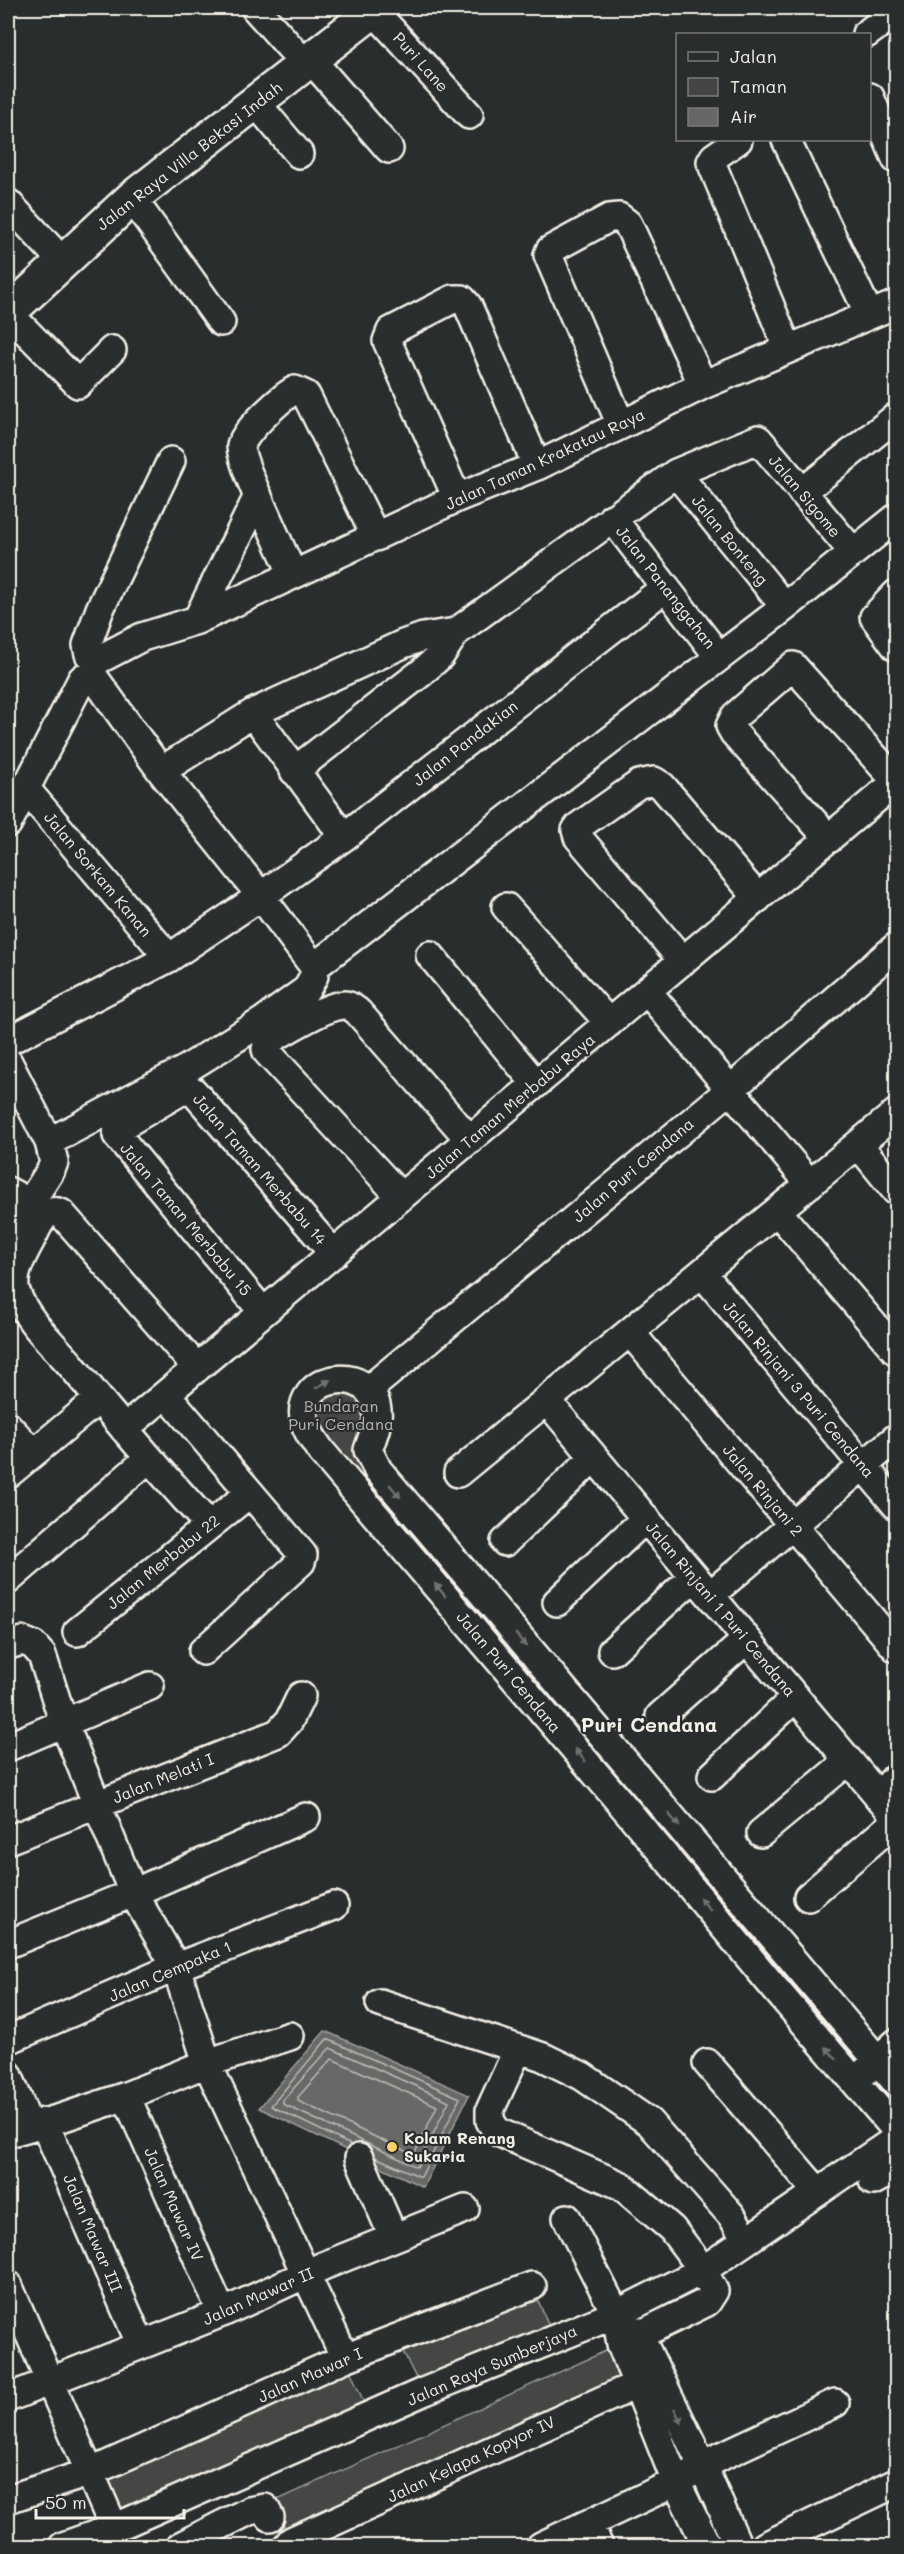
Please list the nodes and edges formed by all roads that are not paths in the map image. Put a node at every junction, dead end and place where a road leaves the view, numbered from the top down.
1 (255, 8) edge
2 (375, 9) edge
3 (309, 60) junction
4 (871, 99) edge
5 (256, 103) junction
6 (469, 115) dead end
7 (737, 141) edge
8 (786, 141) edge
9 (389, 149) dead end
10 (298, 154) dead end
11 (897, 159) edge
12 (132, 198) junction
13 (8, 203) edge
14 (62, 261) junction
15 (897, 304) edge
16 (8, 313) edge
17 (869, 314) junction
18 (221, 322) dead end
19 (788, 349) junction
20 (112, 350) dead end
21 (703, 385) junction
22 (897, 417) edge
23 (621, 425) junction
24 (171, 460) dead end
25 (537, 466) junction
26 (675, 473) junction
27 (802, 492) junction
28 (258, 496) junction
29 (457, 498) junction
30 (612, 518) junction
31 (897, 518) edge
32 (376, 537) junction
33 (853, 552) junction
34 (294, 575) junction
35 (666, 587) junction
36 (897, 594) edge
37 (785, 608) junction
38 (197, 620) junction
39 (456, 632) junction
40 (897, 647) edge
41 (719, 657) junction
42 (253, 713) junction
43 (161, 771) junction
44 (294, 771) junction
45 (897, 782) edge
46 (26, 789) junction
47 (8, 823) edge
48 (344, 837) junction
49 (829, 839) junction
50 (261, 896) junction
51 (758, 898) junction
52 (506, 907) dead end
53 (897, 947) edge
54 (430, 955) dead end
55 (169, 958) junction
56 (683, 961) junction
57 (314, 967) junction
58 (647, 991) junction
59 (609, 1023) junction
60 (8, 1041) edge
61 (8, 1062) edge
62 (536, 1084) junction
63 (731, 1089) junction
64 (152, 1107) joint
65 (897, 1113) edge
66 (470, 1140) junction
67 (49, 1142) junction
68 (859, 1144) junction
69 (810, 1184) junction
70 (897, 1191) edge
71 (19, 1197) edge
72 (401, 1197) junction
73 (777, 1212) junction
74 (18, 1245) edge
75 (334, 1254) junction
76 (702, 1273) junction
77 (263, 1312) junction
78 (630, 1332) junction
79 (897, 1352) edge
80 (197, 1368) junction
81 (368, 1390) junction
82 (166, 1394) junction
83 (99, 1399) junction
84 (547, 1401) junction
85 (8, 1426) edge
86 (124, 1430) junction
87 (897, 1438) edge
88 (33, 1453) junction
89 (594, 1457) junction
90 (148, 1459) junction
91 (864, 1466) junction
92 (459, 1473) dead end
93 (8, 1474) edge
94 (250, 1493) junction
95 (897, 1505) edge
96 (646, 1518) junction
97 (209, 1525) junction
98 (793, 1525) junction
99 (505, 1542) dead end
100 (8, 1580) edge
101 (702, 1586) junction
102 (557, 1602) dead end
103 (77, 1632) dead end
104 (746, 1640) junction
105 (8, 1645) edge
106 (897, 1648) edge
107 (203, 1651) dead end
108 (612, 1651) dead end
109 (150, 1686) dead end
110 (301, 1696) dead end
111 (795, 1698) junction
112 (660, 1716) dead end
113 (63, 1721) junction
114 (8, 1747) edge
115 (848, 1761) junction
116 (712, 1776) dead end
117 (897, 1777) edge
118 (653, 1796) junction
119 (878, 1797) junction
120 (98, 1804) junction
121 (630, 1814) junction
122 (306, 1817) dead end
123 (897, 1819) edge
124 (761, 1833) dead end
125 (8, 1840) edge
126 (133, 1893) junction
127 (808, 1897) dead end
128 (334, 1906) dead end
129 (8, 1944) edge
130 (797, 1965) junction
131 (176, 1967) junction
132 (772, 1985) junction
133 (380, 2003) dead end
134 (290, 2036) dead end
135 (8, 2040) edge
136 (518, 2049) junction
137 (887, 2051) edge
138 (207, 2063) junction
139 (707, 2063) dead end
140 (8, 2074) edge
141 (856, 2081) junction
142 (897, 2082) edge
143 (126, 2096) junction
144 (27, 2127) edge
145 (897, 2130) edge
146 (897, 2139) edge
147 (359, 2158) dead end
148 (818, 2192) junction
149 (465, 2209) dead end
150 (567, 2218) dead end
151 (393, 2236) junction
152 (746, 2240) junction
153 (703, 2270) junction
154 (306, 2275) junction
155 (8, 2285) edge
156 (532, 2286) dead end
157 (222, 2313) junction
158 (616, 2314) junction
159 (630, 2340) junction
160 (141, 2345) junction
161 (345, 2358) junction
162 (647, 2379) junction
163 (50, 2380) junction
164 (8, 2398) edge
165 (835, 2403) dead end
166 (708, 2464) junction
167 (91, 2472) junction
168 (676, 2482) junction
169 (897, 2483) edge
170 (8, 2499) edge
171 (270, 2517) dead end
172 (114, 2528) junction
173 (594, 2535) edge
174 (63, 2547) edge
175 (180, 2547) edge
176 (287, 2547) edge
177 (541, 2547) edge
178 (707, 2547) edge
179 (738, 2547) edge
180 (765, 2547) edge

1 - 3 street
2 - 3 main road, Jalan Raya Villa Bekasi Indah
2 - 6 street, Puri Lane
3 - 5 main road, Jalan Raya Villa Bekasi Indah
3 - 9 street
4 - 11 street
5 - 10 street
5 - 12 main road, Jalan Raya Villa Bekasi Indah
7 - 19 street
8 - 17 street
12 - 14 main road, Jalan Raya Villa Bekasi Indah
12 - 18 street
13 - 14 street
14 - 16 main road, Jalan Raya Villa Bekasi Indah
15 - 17 street, Jalan Taman Krakatau Raya
16 - 20 street
17 - 19 street, Jalan Taman Krakatau Raya
19 - 21 street, Jalan Taman Krakatau Raya
21 - 23 street, Jalan Taman Krakatau Raya
21 - 23 street
22 - 27 street
23 - 25 street, Jalan Taman Krakatau Raya
24 - 38 street, Jalan Taman Krakatau Raya
25 - 29 street, Jalan Taman Krakatau Raya
25 - 29 street
26 - 27 street, Jalan Sigome
26 - 30 street
26 - 37 street, Jalan Bonteng
27 - 33 street, Jalan Sigome
28 - 32 street
28 - 34 street
28 - 38 street
29 - 32 street, Jalan Taman Krakatau Raya
30 - 35 street, Jalan Pananggahan
30 - 39 street
31 - 33 street
32 - 34 street, Jalan Taman Krakatau Raya
33 - 37 street
34 - 38 street, Jalan Taman Krakatau Raya
35 - 41 street, Jalan Pananggahan
35 - 48 street, Jalan Pandakian
36 - 40 street
37 - 41 street
39 - 42 street
39 - 44 street
41 - 57 street
42 - 43 street
42 - 44 street
43 - 46 street
43 - 50 street
44 - 48 street
45 - 49 street, Jalan Taman Merbabu Raya
45 - 49 street
46 - 47 street
46 - 55 street, Jalan Sorkam Kanan
48 - 50 street, Jalan Pandakian
49 - 51 street, Jalan Taman Merbabu Raya
50 - 55 street, Jalan Pandakian
50 - 57 street
51 - 56 street, Jalan Taman Merbabu Raya
51 - 56 street
52 - 59 street
53 - 63 street, Jalan Puri Cendana
54 - 62 street
55 - 60 street, Jalan Pandakian
56 - 58 street, Jalan Taman Merbabu Raya
57 - 67 street
58 - 59 street, Jalan Taman Merbabu Raya
58 - 63 street
59 - 62 street, Jalan Taman Merbabu Raya
61 - 67 street
62 - 66 street, Jalan Taman Merbabu Raya
63 - 69 street
63 - 81 street, Jalan Puri Cendana
64 - 75 street, Jalan Taman Merbabu 14
64 - 77 street, Jalan Taman Merbabu 15
65 - 68 street
66 - 72 street, Jalan Taman Merbabu Raya
66 - 72 street
67 - 71 street
68 - 69 street
68 - 70 street
69 - 73 street
71 - 74 street
72 - 75 street, Jalan Taman Merbabu Raya
73 - 76 street
73 - 79 street
74 - 80 street
74 - 83 street
75 - 77 street, Jalan Taman Merbabu Raya
76 - 78 street
76 - 91 street, Jalan Rinjani 3 Puri Cendana
77 - 80 street, Jalan Taman Merbabu Raya
78 - 84 street
78 - 98 street, Jalan Rinjani 2
80 - 82 street, Jalan Taman Merbabu Raya
81 -> 118 street, Jalan Puri Cendana
121 -> 81 street, Jalan Puri Cendana
82 - 86 street, Jalan Taman Merbabu Raya
82 - 94 street
83 - 86 street
83 - 88 street
84 - 89 street, Jalan Rinjani 1 Puri Cendana
84 - 92 street
85 - 88 street
86 - 90 street
87 - 91 street
88 - 93 street
89 - 96 street, Jalan Rinjani 1 Puri Cendana
89 - 99 street
90 - 97 street
90 - 100 street
91 - 95 street, Jalan Rinjani 3 Puri Cendana
91 - 98 street
94 - 97 street, Jalan Merbabu 22
94 - 107 street
96 - 101 street, Jalan Rinjani 1 Puri Cendana
96 - 102 street
97 - 103 street, Jalan Merbabu 22
98 - 101 street
98 - 106 street, Jalan Rinjani 2
101 - 104 street, Jalan Rinjani 1 Puri Cendana
101 - 108 street
104 - 111 street, Jalan Rinjani 1 Puri Cendana
104 - 112 street
105 - 113 street
109 - 113 street
110 - 120 street, Jalan Melati I
111 - 115 street, Jalan Rinjani 1 Puri Cendana
111 - 116 street
113 - 114 street
113 - 120 street
115 - 119 street, Jalan Rinjani 1 Puri Cendana
115 - 124 street
117 - 119 street
118 - 121 street
118 -> 130 street, Jalan Puri Cendana
119 - 123 street, Jalan Rinjani 1 Puri Cendana
120 - 125 street, Jalan Melati I
120 - 126 street
132 -> 121 street, Jalan Puri Cendana
122 - 126 street
123 - 127 street
126 - 129 street
126 - 131 street
128 - 131 street, Jalan Cempaka 1
130 - 132 street
130 - 137 street, Jalan Puri Cendana
131 - 135 street, Jalan Cempaka 1
131 - 138 street
141 -> 132 street, Jalan Puri Cendana
133 - 136 street
134 - 138 street
136 - 152 street
136 - 153 street
137 - 141 street
137 - 142 street, Jalan Puri Cendana
138 - 143 street
138 - 154 street
139 - 148 street
140 - 144 street, Jalan Mawar III
141 - 145 street, Jalan Puri Cendana
143 - 144 street
143 - 157 street, Jalan Mawar IV
144 - 160 street, Jalan Mawar III
146 - 148 street, Jalan Raya Sumberjaya
147 - 151 street
148 - 152 street, Jalan Raya Sumberjaya
149 - 151 street, Jalan Mawar II
150 - 158 street
151 - 154 street, Jalan Mawar II
152 - 153 street, Jalan Raya Sumberjaya
153 - 158 street, Jalan Raya Sumberjaya
153 - 159 street
154 - 157 street, Jalan Mawar II
154 - 161 street
155 - 163 street
156 - 161 street, Jalan Mawar I
157 - 160 street, Jalan Mawar II
158 - 159 street
158 - 172 street, Jalan Raya Sumberjaya
159 - 162 street
160 - 163 street, Jalan Mawar II
161 - 167 street, Jalan Mawar I
162 -> 166 street
162 - 168 street
162 - 176 street, Jalan Kelapa Kopyor IV
163 - 164 street, Jalan Mawar II
163 - 167 street
165 - 166 street
166 - 168 street
166 - 179 street
167 - 170 street, Jalan Mawar I
167 - 172 street
168 - 173 street
168 - 178 street
169 - 180 street
171 - 175 street
172 - 174 street, Jalan Raya Sumberjaya
173 - 177 street

